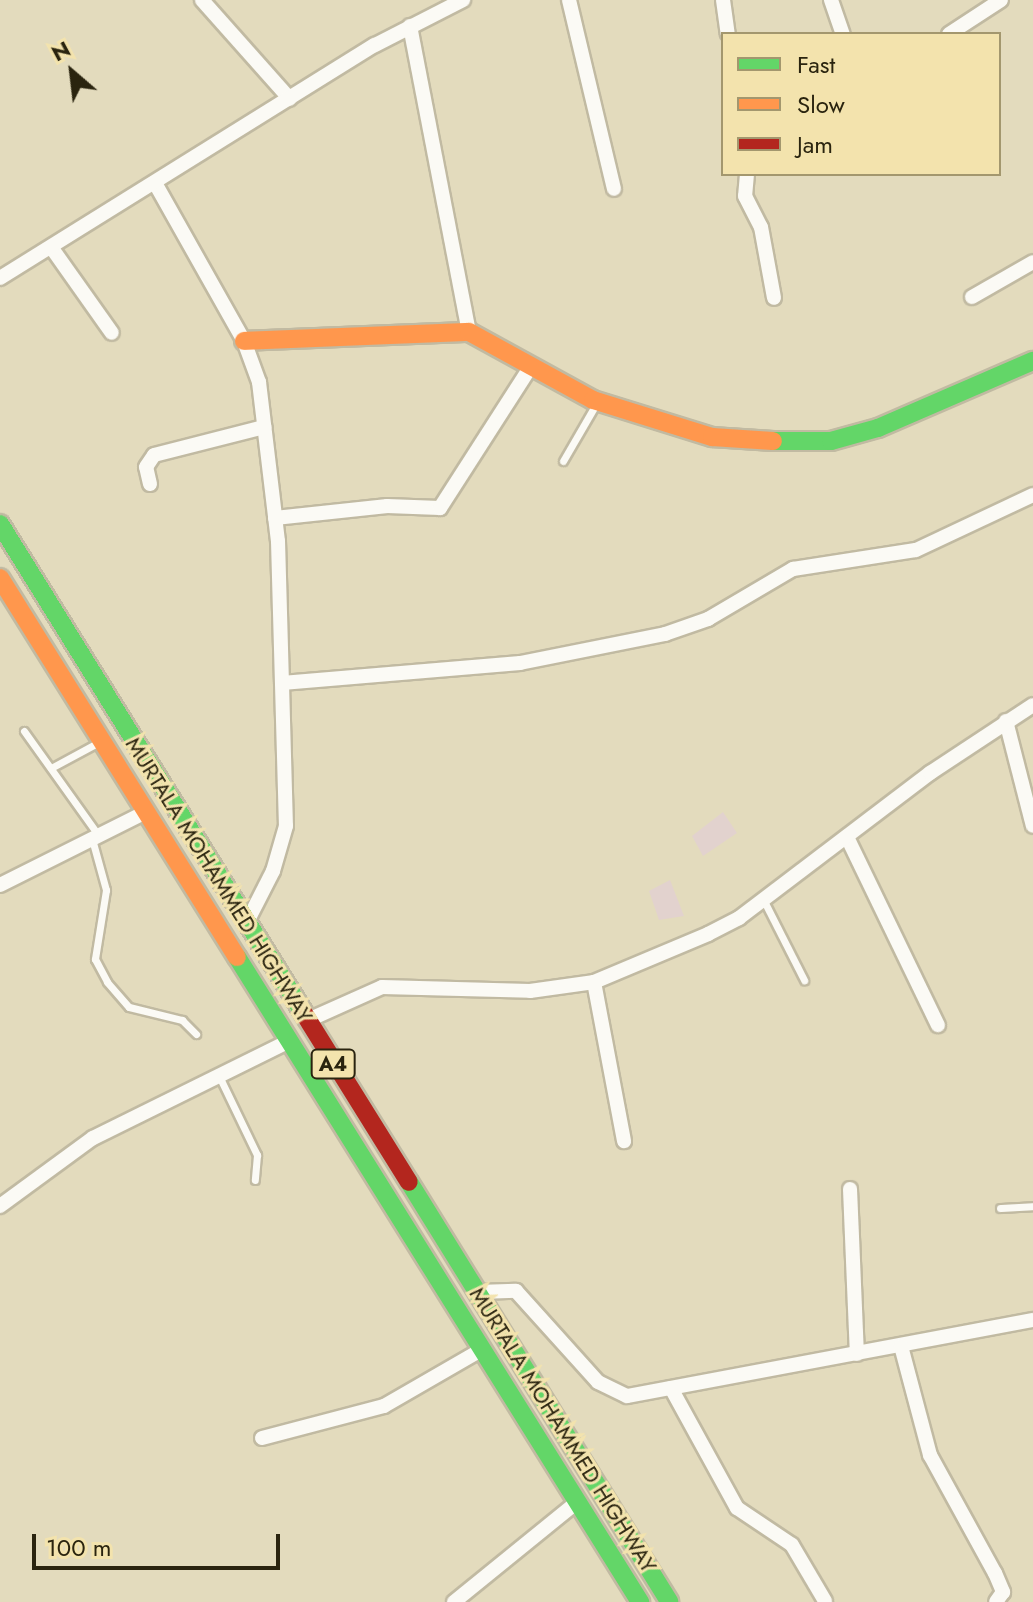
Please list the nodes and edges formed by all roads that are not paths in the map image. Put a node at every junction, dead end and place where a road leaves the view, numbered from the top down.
1 (202, 0) edge
2 (569, 0) edge
3 (723, 0) edge
4 (831, 0) edge
5 (1001, 0) edge
6 (459, 1) edge
7 (410, 26) junction
8 (728, 32) edge
9 (842, 32) edge
10 (952, 32) edge
11 (290, 99) junction
12 (747, 176) edge
13 (155, 183) junction
14 (614, 189) dead end
15 (51, 247) junction
16 (1033, 262) edge
17 (0, 278) edge
18 (972, 297) dead end
19 (774, 298) dead end
20 (469, 332) junction
21 (112, 333) dead end
22 (244, 341) junction
23 (1033, 361) edge
24 (531, 366) junction
25 (597, 401) junction
26 (264, 427) junction
27 (563, 461) dead end
28 (150, 484) dead end
29 (1033, 495) edge
30 (275, 518) junction
31 (0, 524) edge
32 (0, 578) edge
33 (282, 683) junction
34 (1033, 705) edge
35 (1006, 721) junction
36 (24, 731) dead end
37 (101, 741) junction
38 (51, 768) junction
39 (146, 812) junction
40 (1033, 826) edge
41 (847, 837) junction
42 (96, 838) junction
43 (0, 885) edge
44 (764, 901) junction
45 (246, 924) junction
46 (804, 980) dead end
47 (594, 982) junction
48 (306, 1021) junction
49 (938, 1025) dead end
50 (196, 1034) dead end
51 (289, 1041) junction
52 (219, 1076) junction
53 (624, 1141) dead end
54 (255, 1180) dead end
55 (850, 1189) dead end
56 (0, 1206) edge
57 (1033, 1206) edge
58 (1000, 1208) dead end
59 (478, 1292) junction
60 (1033, 1320) edge
61 (901, 1346) junction
62 (481, 1350) junction
63 (857, 1354) junction
64 (671, 1388) junction
65 (262, 1438) dead end
66 (577, 1502) junction
67 (825, 1601) edge
68 (454, 1602) edge
69 (640, 1602) edge
70 (669, 1602) edge
71 (996, 1602) edge

1 - 11 street
2 - 14 street
3 - 8 street
4 - 9 street
5 - 10 street
6 - 7 street
7 - 11 street
7 - 20 street
11 - 13 street
12 - 19 street
13 - 15 street
13 - 22 street
15 - 17 street
15 - 21 street
16 - 18 street
20 - 22 main road
20 - 24 main road
22 - 26 street
23 - 25 main road
24 - 25 main road
24 - 30 street
25 - 27 lane
26 - 28 street
26 - 30 street
29 - 33 street
30 - 33 street
31 - 45 main road, MURTALA MOHAMMED HIGHWAY / A4
32 - 37 main road, MURTALA MOHAMMED HIGHWAY / A4
33 - 45 street
34 - 35 street
35 - 40 street
35 - 41 street
36 - 38 lane
37 - 38 lane
37 - 39 main road, MURTALA MOHAMMED HIGHWAY / A4
38 - 42 lane
39 - 42 street
39 - 51 main road, MURTALA MOHAMMED HIGHWAY / A4
41 - 44 street
41 - 49 street
42 - 43 street
42 - 50 lane
44 - 46 lane
44 - 47 street
45 - 48 main road, MURTALA MOHAMMED HIGHWAY / A4
47 - 48 street
47 - 53 street
48 - 59 main road, MURTALA MOHAMMED HIGHWAY / A4
51 - 52 street
51 - 62 main road, MURTALA MOHAMMED HIGHWAY / A4
52 - 54 lane
52 - 56 street
55 - 63 street
57 - 58 lane
59 - 64 street
59 - 70 main road, MURTALA MOHAMMED HIGHWAY / A4
60 - 61 street
61 - 63 street
61 - 71 street
62 - 65 street
62 - 66 main road, MURTALA MOHAMMED HIGHWAY / A4
63 - 64 street
64 - 67 street
66 - 68 street
66 - 69 main road, MURTALA MOHAMMED HIGHWAY / A4

